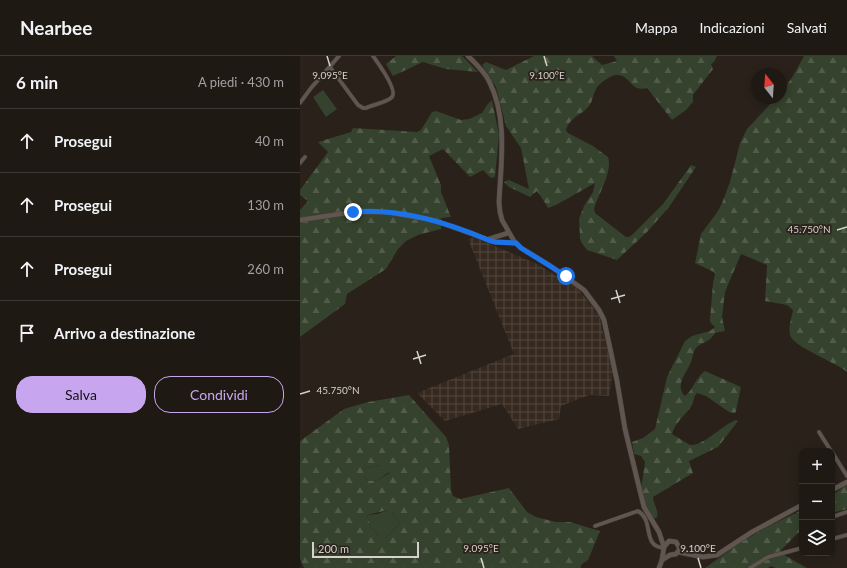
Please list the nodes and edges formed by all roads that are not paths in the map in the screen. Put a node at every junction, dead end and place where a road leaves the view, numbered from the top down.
1 (339, 56) edge
2 (373, 56) edge
3 (468, 56) edge
4 (330, 68) junction
5 (301, 101) edge
6 (305, 157) dead end
7 (300, 163) edge
8 (300, 220) edge
9 (502, 220) junction
10 (508, 233) junction
11 (498, 236) junction
12 (486, 239) junction
13 (502, 242) junction
14 (516, 243) junction
15 (819, 432) dead end
16 (829, 448) edge
17 (835, 457) edge
18 (847, 476) edge
19 (847, 482) edge
20 (835, 488) edge
21 (799, 507) edge
22 (847, 512) edge
23 (835, 516) edge
24 (596, 526) dead end
25 (659, 532) junction
26 (847, 535) edge
27 (835, 538) edge
28 (669, 541) junction
29 (679, 547) junction
30 (664, 548) junction
31 (799, 549) edge
32 (678, 552) junction
33 (689, 554) junction
34 (670, 555) junction
35 (662, 560) junction
36 (659, 568) edge
37 (750, 568) edge

1 - 4 street
2 - 4 street
3 - 9 street
4 - 5 street
6 - 7 street
8 - 12 street
9 - 10 street
9 - 11 street
10 - 11 street
10 - 13 street
10 - 14 street
11 - 12 street
12 - 13 street
13 - 14 street
14 - 25 street
15 - 16 street
17 - 18 street
19 - 20 street
21 - 33 street
22 - 23 street
24 - 30 street
25 - 28 street
25 - 30 street
26 - 27 street
28 - 29 street
28 - 30 street
29 - 32 street
29 - 33 street
30 - 34 street
30 - 35 street
31 - 37 street
32 - 33 street
32 - 34 street
34 - 35 street
35 - 36 street

